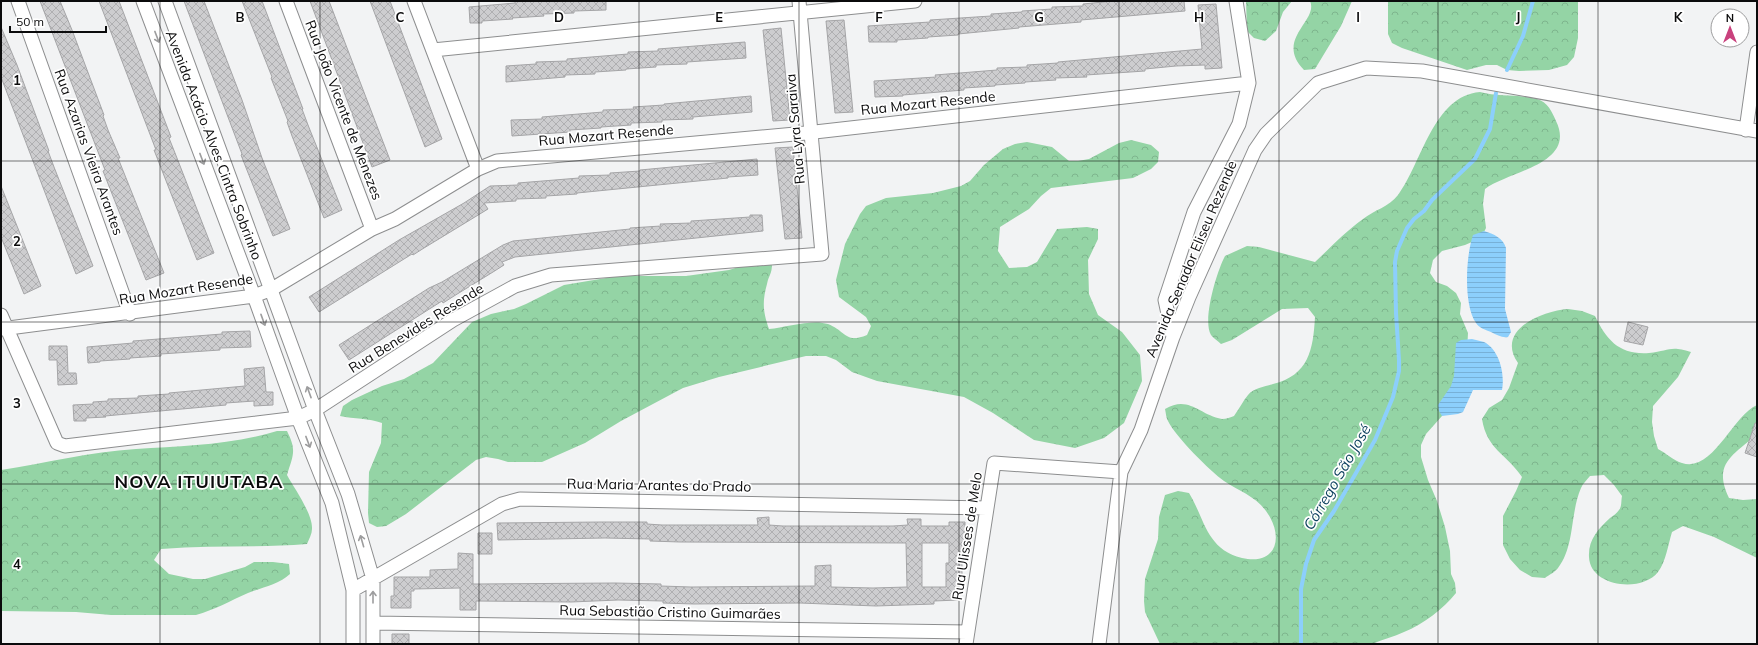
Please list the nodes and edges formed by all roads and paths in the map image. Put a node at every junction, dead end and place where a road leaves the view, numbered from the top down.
1 (18, 1) edge
2 (143, 1) edge
3 (165, 1) edge
4 (286, 1) edge
5 (414, 1) edge
6 (915, 1) edge
7 (1236, 1) edge
8 (800, 7) edge
9 (433, 50) junction
10 (1757, 52) edge
11 (1249, 83) junction
12 (1752, 131) edge
13 (811, 132) junction
14 (478, 169) junction
15 (372, 229) junction
16 (822, 254) joint
17 (272, 289) junction
18 (254, 296) junction
19 (130, 314) junction
20 (1, 315) edge
21 (3, 329) edge
22 (1173, 337) junction
23 (315, 410) junction
24 (298, 418) junction
25 (1121, 472) junction
26 (987, 508) junction
27 (373, 579) junction
28 (353, 590) junction
29 (373, 623) junction
30 (967, 638) edge
31 (353, 644) edge
32 (373, 644) edge
33 (1099, 644) edge

1 - 19 street, Rua Azarias Vieira Arantes
2 -> 18 street, Avenida Acácio Alves Cintra Sobrinho
3 - 17 street, Avenida Acácio Alves Cintra Sobrinho
4 - 15 street, Rua João Vicente de Menezes
5 - 9 street
6 - 8 street
7 - 11 street
8 - 9 street
8 - 13 street, Rua Lyra Saraiva
9 - 14 street
10 - 12 street
11 - 13 street, Rua Mozart Resende
11 - 22 street
12 - 22 street, Avenida Senador Eliseu Rezende
13 - 14 street, Rua Mozart Resende
13 - 16 street, Rua Lyra Saraiva
14 - 15 street, Rua Mozart Resende
15 - 17 street, Rua Mozart Resende
16 - 23 street, Rua Benevides Resende
17 - 18 street, Rua Mozart Resende
23 -> 17 street, Avenida Acácio Alves Cintra Sobrinho
18 - 19 street, Rua Mozart Resende
18 -> 24 street, Avenida Acácio Alves Cintra Sobrinho
19 - 21 street, Rua Mozart Resende
20 - 21 street
21 - 24 street, Rua Benevides Resende
22 - 25 street, Avenida Senador Eliseu Rezende
23 - 24 street, Rua Benevides Resende
27 -> 23 street, Avenida Acácio Alves Cintra Sobrinho
24 -> 28 street, Avenida Acácio Alves Cintra Sobrinho
25 - 26 street, Rua Ulisses de Melo
25 - 33 street, Avenida Senador Eliseu Rezende
26 - 27 street, Rua Maria Arantes do Prado
26 - 30 street, Rua Ulisses de Melo
27 - 28 street, Rua Maria Arantes do Prado
29 -> 27 street, Avenida Acácio Alves Cintra Sobrinho
28 - 31 street, Avenida Acácio Alves Cintra Sobrinho
29 - 30 street, Rua Sebastião Cristino Guimarães
29 - 32 street, Avenida Acácio Alves Cintra Sobrinho

